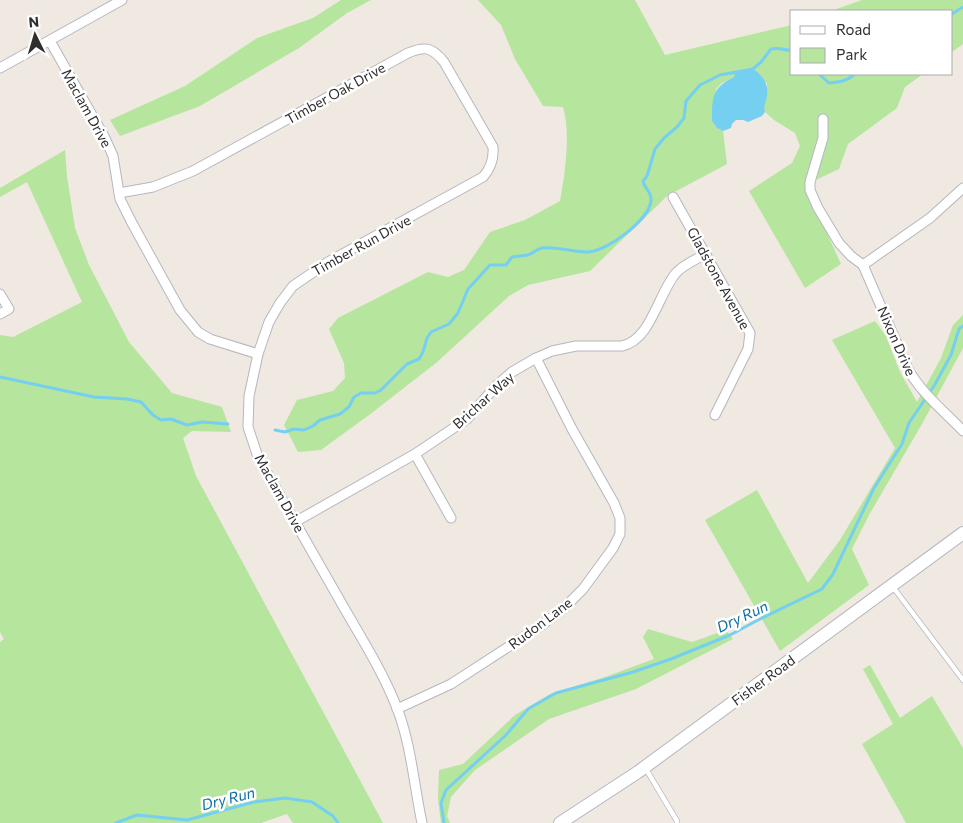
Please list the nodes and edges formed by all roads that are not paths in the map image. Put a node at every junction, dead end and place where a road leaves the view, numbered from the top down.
1 (122, 0) edge
2 (50, 41) junction
3 (0, 68) edge
4 (823, 119) dead end
5 (491, 163) joint
6 (963, 188) edge
7 (119, 193) junction
8 (673, 197) dead end
9 (706, 254) junction
10 (864, 265) junction
11 (0, 294) edge
12 (4, 312) edge
13 (258, 354) junction
14 (536, 358) junction
15 (715, 415) dead end
16 (963, 431) edge
17 (415, 454) junction
18 (451, 518) dead end
19 (295, 522) junction
20 (963, 533) edge
21 (892, 586) junction
22 (963, 680) edge
23 (397, 709) junction
24 (645, 767) junction
25 (422, 823) edge
26 (560, 823) edge
27 (677, 823) edge

1 - 2 street
2 - 3 street
2 - 7 street, Maclam Drive
4 - 10 street
5 - 7 street, Timber Oak Drive
5 - 13 street, Timber Run Drive
6 - 10 street
7 - 13 street, Maclam Drive
8 - 9 street, Gladstone Avenue
9 - 14 street, Brichar Way
9 - 15 street, Gladstone Avenue
10 - 16 street, Nixon Drive
11 - 12 street
13 - 19 street, Maclam Drive
14 - 17 street, Brichar Way
14 - 23 street, Rudon Lane
17 - 18 street
17 - 19 street, Brichar Way
19 - 23 street, Maclam Drive
20 - 21 main road, Fisher Road
21 - 22 lane
21 - 24 main road, Fisher Road
23 - 25 street, Maclam Drive
24 - 26 main road, Fisher Road
24 - 27 lane

